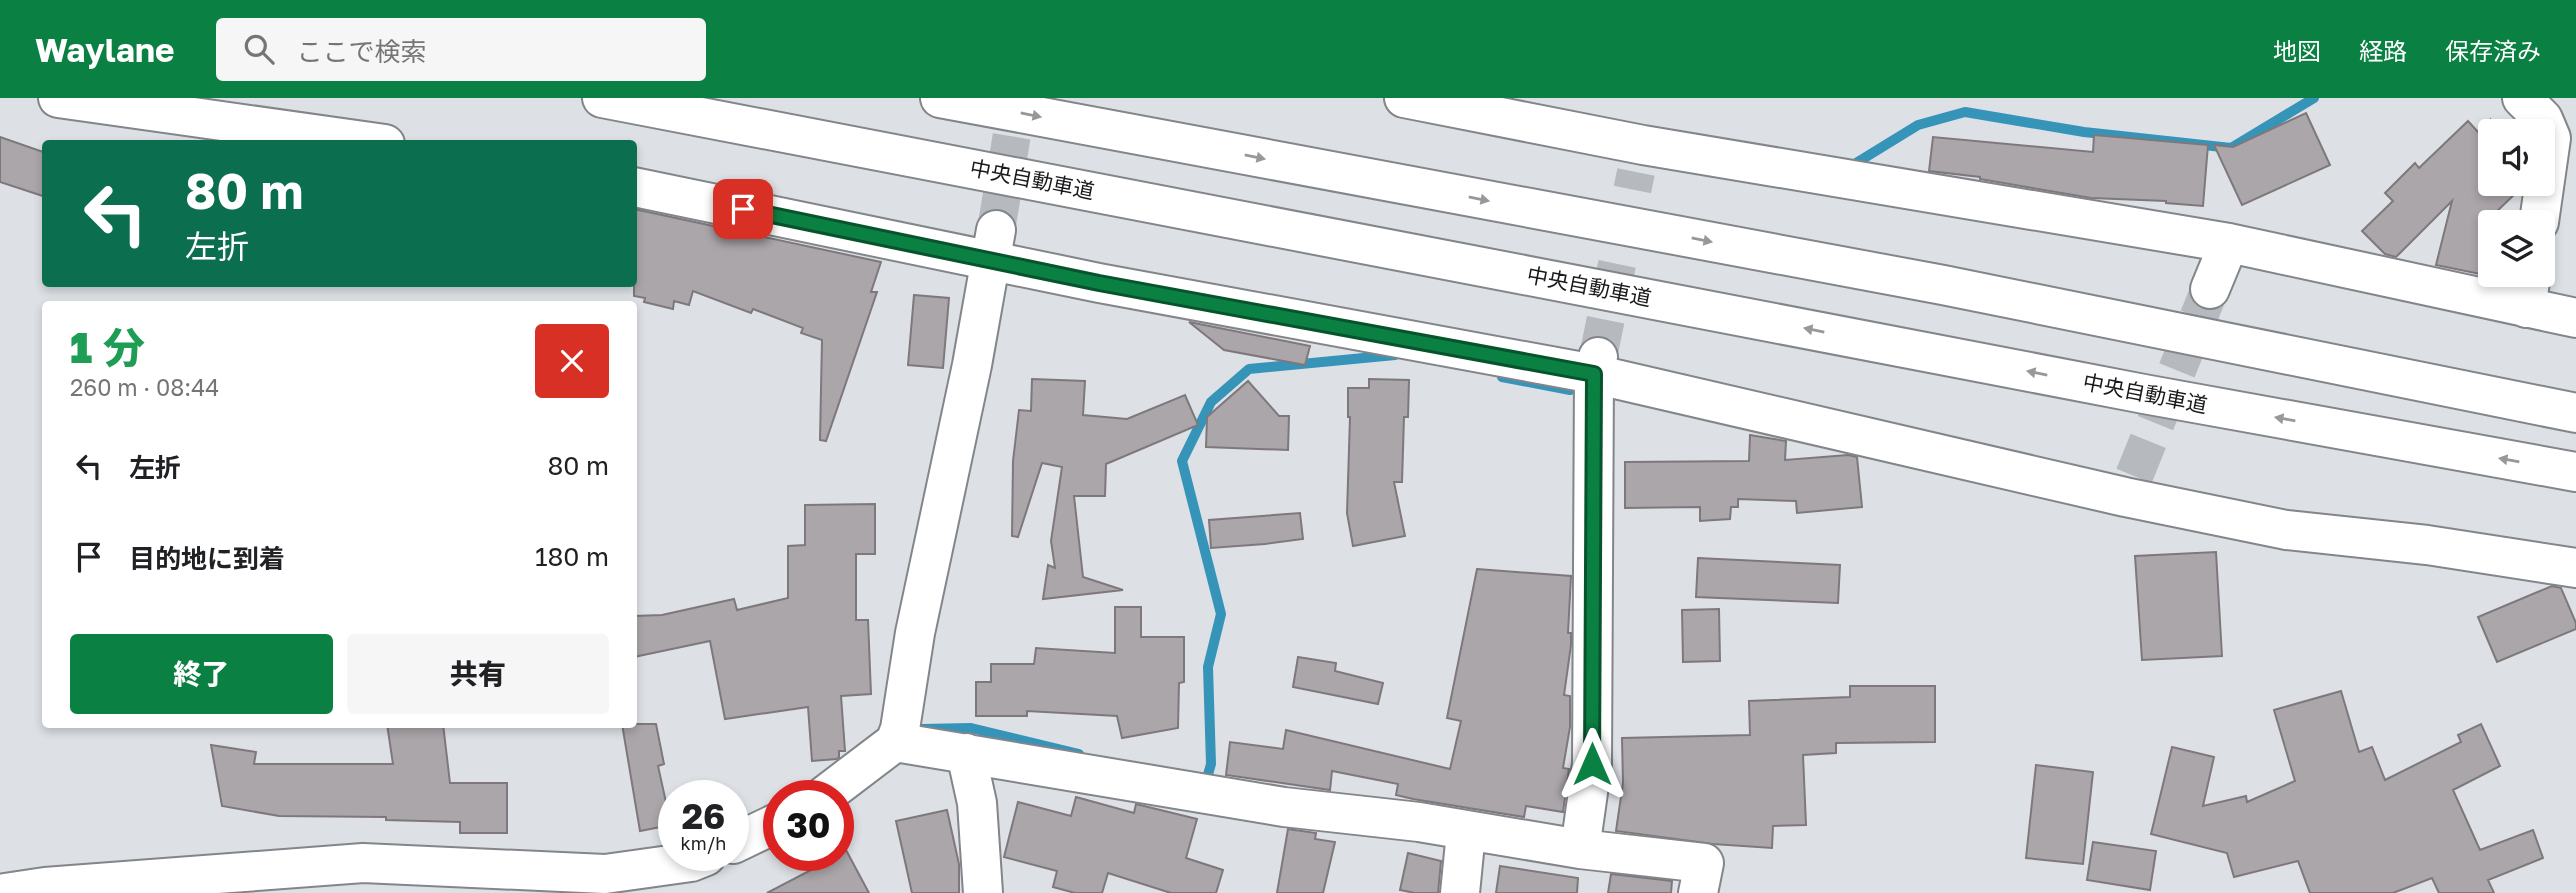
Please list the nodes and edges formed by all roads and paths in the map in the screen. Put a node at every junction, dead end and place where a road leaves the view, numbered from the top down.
1 (58, 98) edge
2 (602, 98) edge
3 (940, 98) edge
4 (1404, 98) edge
5 (2522, 98) edge
6 (357, 140) edge
7 (637, 187) edge
8 (2541, 210) edge
9 (2229, 243) junction
10 (993, 245) junction
11 (2210, 289) tunnel mouth
12 (2528, 291) edge
13 (2576, 318) edge
14 (1596, 365) junction
15 (2576, 413) edge
16 (2576, 472) edge
17 (2576, 568) edge
18 (895, 742) junction
19 (966, 753) junction
20 (845, 780) edge
21 (1466, 832) junction
22 (1580, 849) junction
23 (658, 867) edge
24 (5, 893) edge
25 (985, 893) edge
26 (1460, 893) edge
27 (1698, 893) edge

1 - 6 main road
16 -> 2 main road, 中央自動車道
3 -> 15 main road
4 - 9 main road
5 - 8 main road
7 - 10 main road
9 - 11 main road
9 - 12 main road
10 - 14 main road
10 - 18 main road
12 - 13 main road
14 - 17 main road
14 - 22 main road
18 - 19 main road
18 - 20 main road
19 - 21 main road
19 - 25 main road
21 - 22 main road
21 - 26 main road
22 - 27 main road
23 - 24 main road

